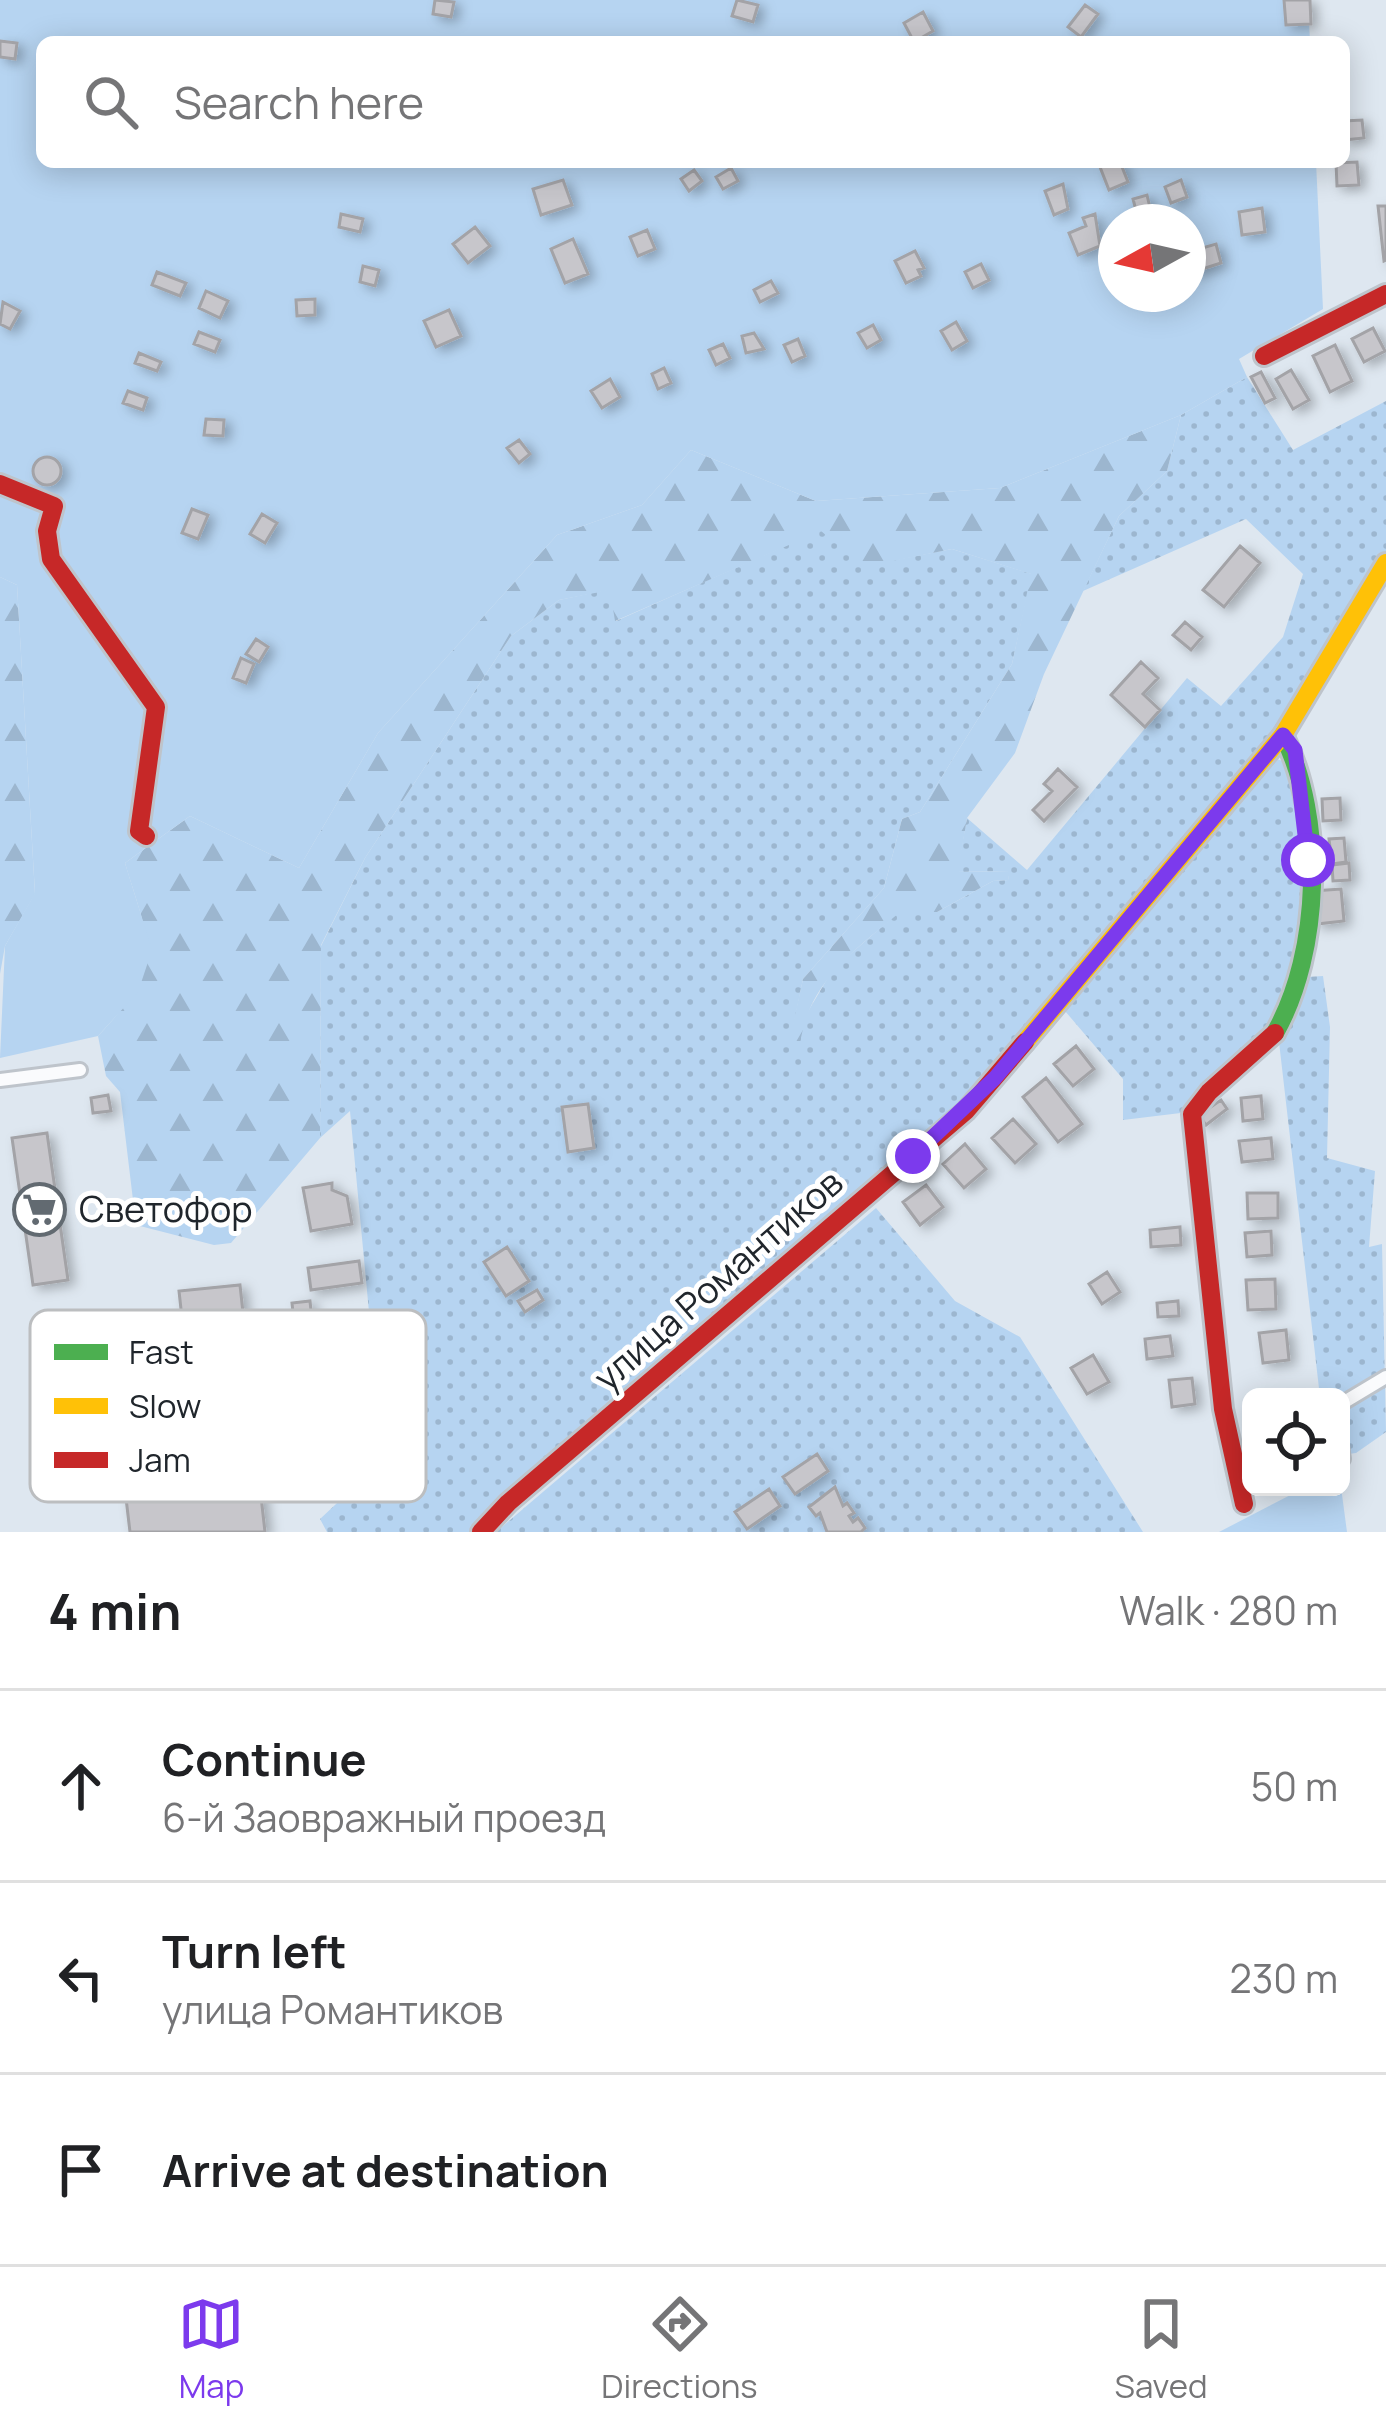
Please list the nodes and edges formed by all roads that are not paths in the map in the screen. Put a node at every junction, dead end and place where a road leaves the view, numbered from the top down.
1 (1386, 294) edge
2 (1264, 356) dead end
3 (0, 484) edge
4 (1386, 563) edge
5 (1283, 735) junction
6 (146, 836) dead end
7 (80, 1070) dead end
8 (0, 1080) edge
9 (1386, 1377) edge
10 (1350, 1399) edge
11 (1244, 1504) dead end
12 (481, 1532) edge

1 - 2 street
3 - 6 street
4 - 5 street, улица Романтиков
5 - 11 street
5 - 12 street, улица Романтиков
7 - 8 street
9 - 10 street

